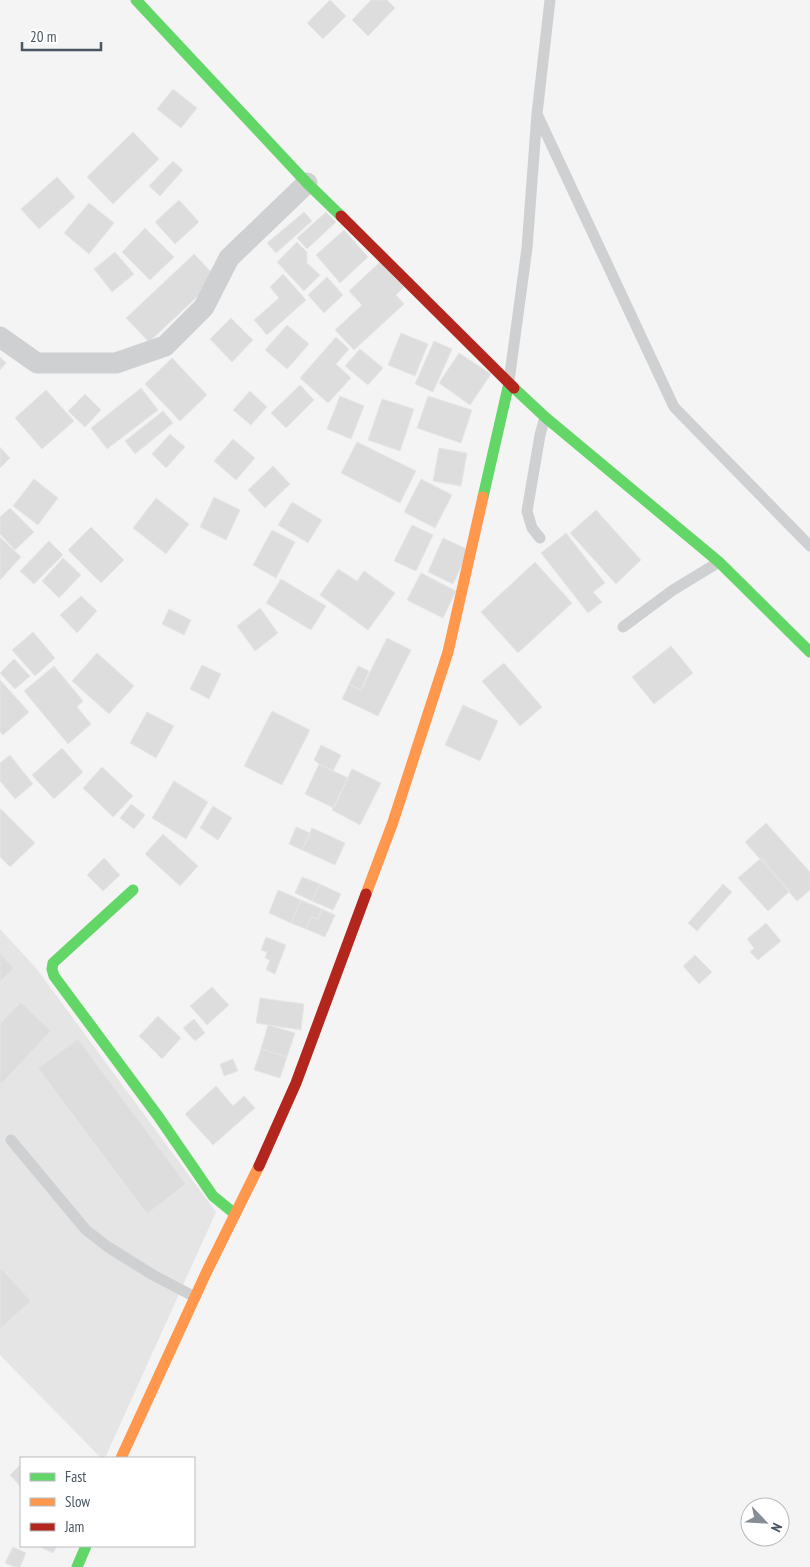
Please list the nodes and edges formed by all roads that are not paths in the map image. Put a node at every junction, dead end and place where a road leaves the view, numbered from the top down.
1 (136, 0) edge
2 (550, 0) edge
3 (537, 114) junction
4 (307, 183) junction
5 (0, 337) edge
6 (509, 383) junction
7 (546, 417) junction
8 (540, 538) dead end
9 (810, 546) edge
10 (719, 562) junction
11 (623, 627) dead end
12 (810, 652) edge
13 (133, 890) dead end
14 (10, 1140) dead end
15 (235, 1214) junction
16 (195, 1297) junction
17 (121, 1457) edge
18 (86, 1547) edge
19 (77, 1567) edge

1 - 4 street
2 - 3 lane
3 - 6 lane
3 - 9 lane
4 - 5 street
4 - 6 street
6 - 7 street
6 - 15 street
7 - 8 lane
7 - 10 street
10 - 11 lane
10 - 12 street
13 - 15 street
14 - 16 lane
15 - 16 street
16 - 17 street
18 - 19 street

